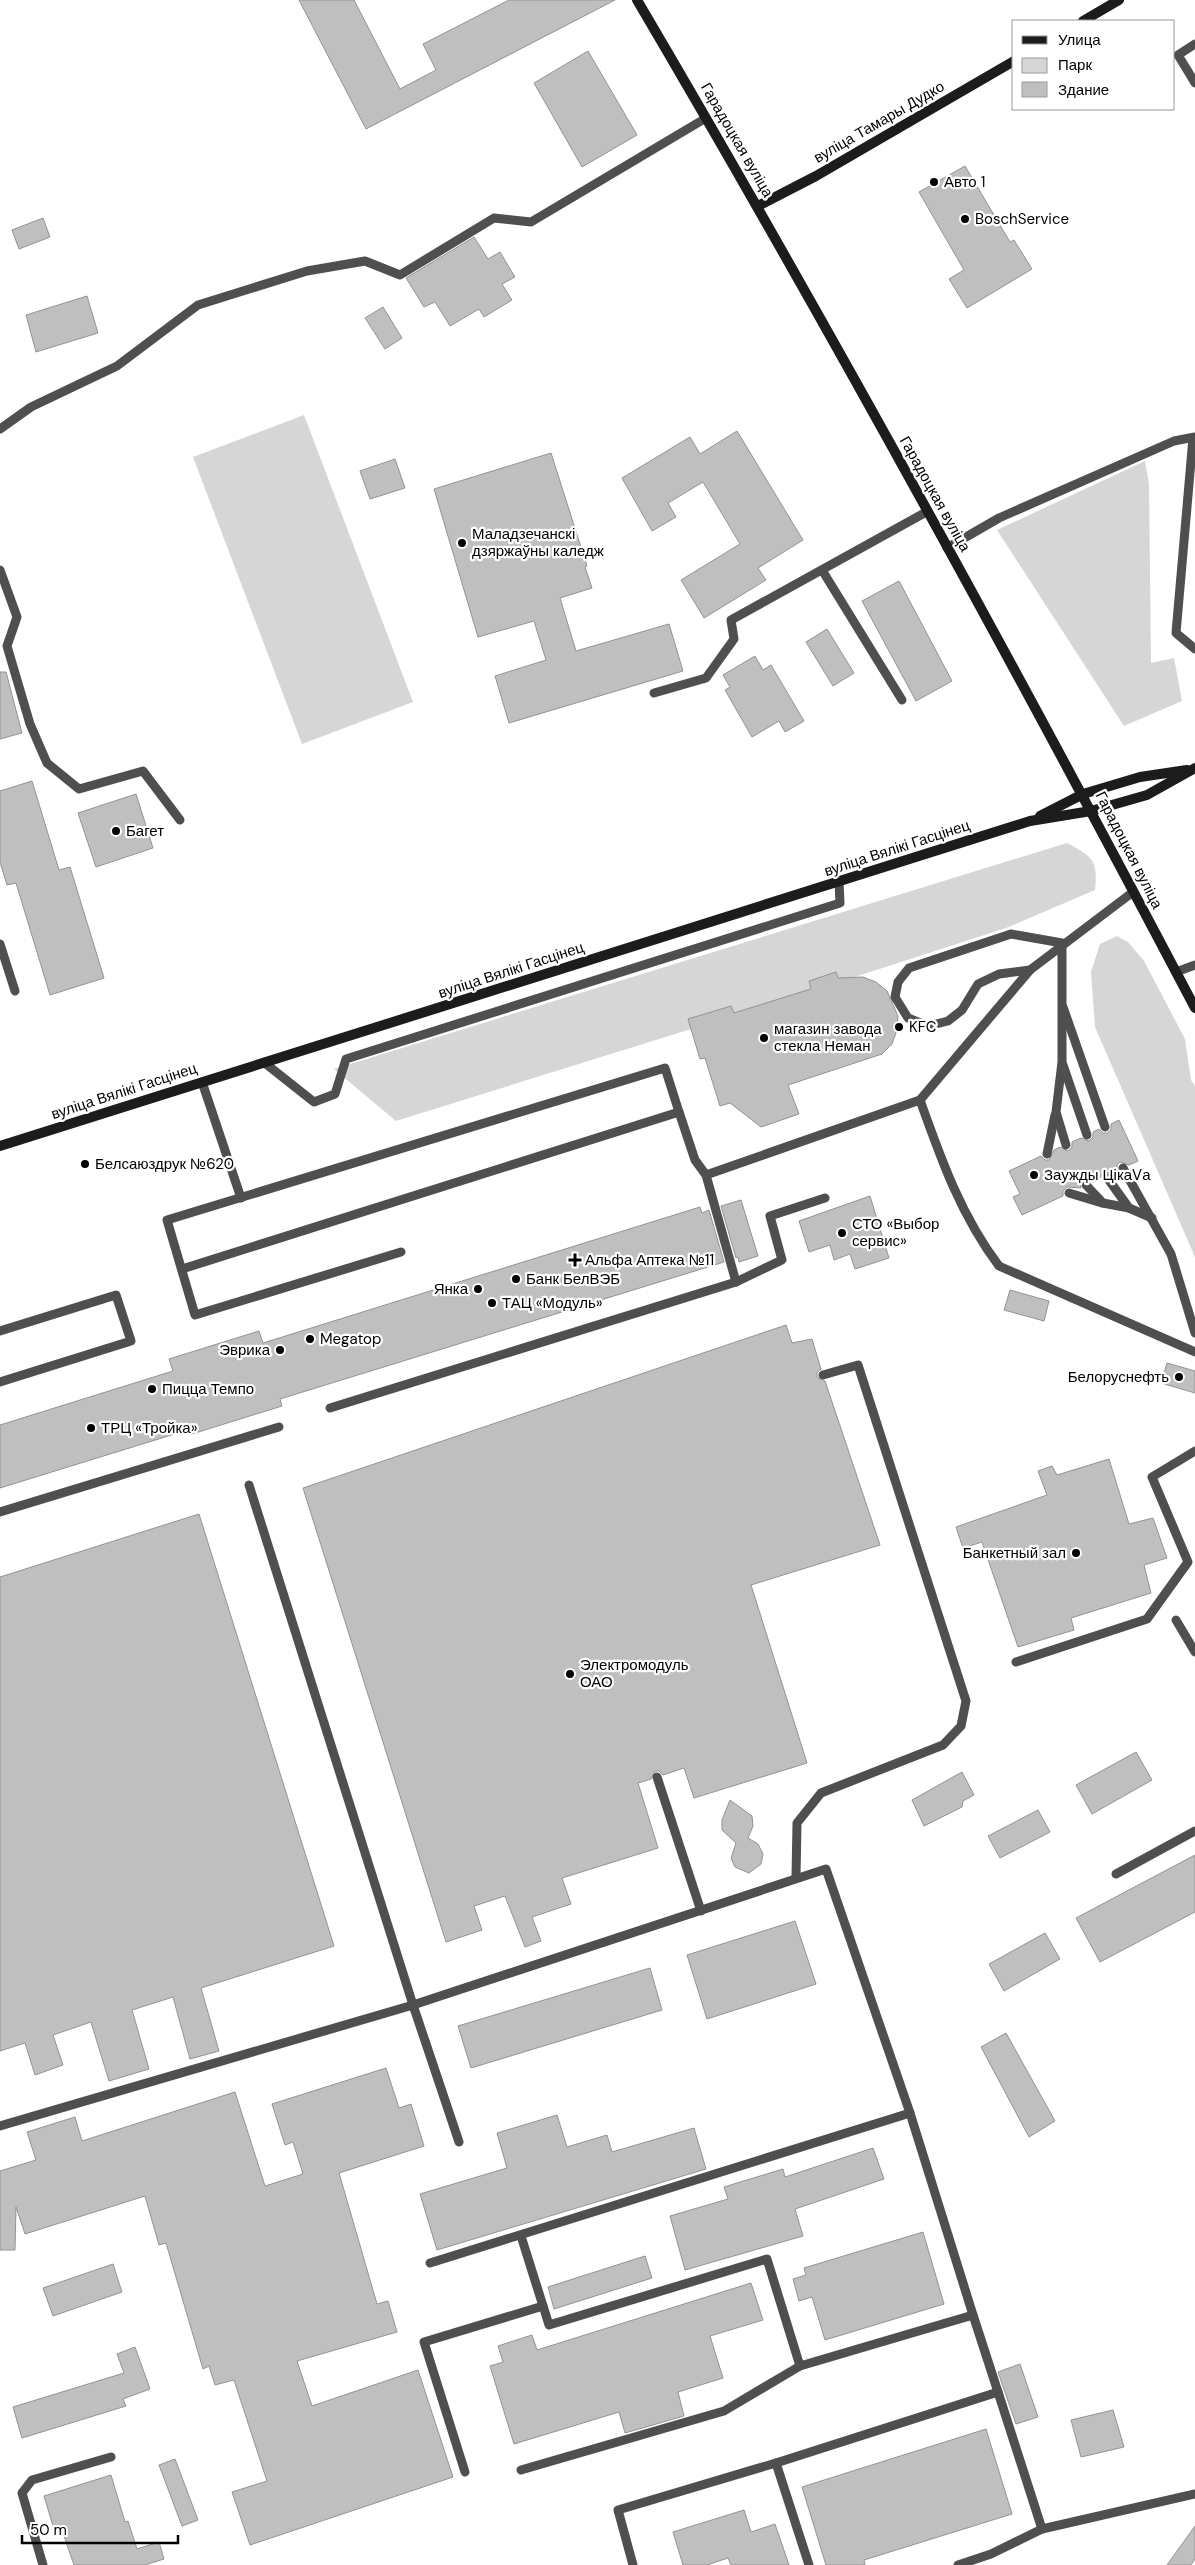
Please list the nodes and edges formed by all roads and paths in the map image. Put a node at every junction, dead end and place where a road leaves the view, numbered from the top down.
1 (637, 0) edge
2 (1119, 0) edge
3 (1084, 20) edge
4 (1195, 44) edge
5 (1012, 62) edge
6 (1195, 83) edge
7 (706, 118) junction
8 (758, 206) junction
9 (0, 429) edge
10 (1194, 437) edge
11 (928, 511) junction
12 (947, 548) junction
13 (0, 570) edge
14 (822, 570) junction
15 (3, 647) edge
16 (1195, 649) edge
17 (654, 693) dead end
18 (902, 700) dead end
19 (1195, 768) edge
20 (1083, 794) junction
21 (1091, 810) junction
22 (180, 820) dead end
23 (1030, 821) junction
24 (839, 882) junction
25 (1133, 892) junction
26 (1062, 943) junction
27 (0, 944) edge
28 (1195, 965) edge
29 (1030, 970) junction
30 (1176, 972) junction
31 (15, 991) dead end
32 (1061, 1000) junction
33 (1195, 1008) edge
34 (1062, 1062) junction
35 (266, 1064) junction
36 (202, 1082) junction
37 (920, 1100) junction
38 (679, 1112) junction
39 (1056, 1112) junction
40 (1105, 1127) dead end
41 (1087, 1135) dead end
42 (1066, 1145) dead end
43 (0, 1146) edge
44 (1046, 1154) dead end
45 (1124, 1168) dead end
46 (706, 1175) junction
47 (1106, 1176) dead end
48 (1086, 1185) dead end
49 (1069, 1193) dead end
50 (241, 1198) junction
51 (825, 1198) dead end
52 (1103, 1204) junction
53 (1129, 1208) junction
54 (1152, 1218) junction
55 (401, 1252) dead end
56 (182, 1269) junction
57 (736, 1282) junction
58 (0, 1331) edge
59 (1195, 1333) edge
60 (1195, 1352) edge
61 (823, 1375) dead end
62 (0, 1382) edge
63 (330, 1408) dead end
64 (279, 1427) dead end
65 (1195, 1451) edge
66 (250, 1485) dead end
67 (0, 1512) edge
68 (1176, 1620) dead end
69 (1195, 1652) edge
70 (1016, 1662) dead end
71 (657, 1777) dead end
72 (1195, 1831) edge
73 (1116, 1874) dead end
74 (796, 1877) junction
75 (701, 1911) junction
76 (413, 2006) junction
77 (910, 2113) junction
78 (0, 2126) edge
79 (459, 2142) dead end
80 (521, 2236) junction
81 (430, 2263) dead end
82 (543, 2306) junction
83 (973, 2315) junction
84 (800, 2366) junction
85 (998, 2392) junction
86 (111, 2457) dead end
87 (776, 2462) junction
88 (521, 2470) dead end
89 (465, 2472) dead end
90 (1195, 2494) edge
91 (1042, 2529) junction
92 (44, 2565) edge
93 (633, 2565) edge
94 (809, 2565) edge
95 (958, 2565) edge

1 - 7 street, Гарадоцкая вуліца
2 - 3 street
4 - 6 lane
5 - 8 street, вуліца Тамары Дудко
7 - 8 street, Гарадоцкая вуліца
7 - 9 lane
8 - 11 street, Гарадоцкая вуліца
10 - 12 lane
10 - 16 lane
11 - 12 street, Гарадоцкая вуліца
11 - 14 lane
12 - 20 street, Гарадоцкая вуліца
13 - 15 lane
14 - 17 lane
14 - 18 lane
15 - 22 lane
19 - 20 street, вуліца Вялікі Гасцінец
19 - 21 street, вуліца Вялікі Гасцінец
20 - 21 street, Гарадоцкая вуліца
20 - 23 street, вуліца Вялікі Гасцінец
21 - 23 street, вуліца Вялікі Гасцінец
21 - 25 street, Гарадоцкая вуліца
23 - 24 street, вуліца Вялікі Гасцінец
24 - 35 street, вуліца Вялікі Гасцінец
24 - 35 lane
25 - 26 lane
25 - 30 street, Гарадоцкая вуліца
26 - 29 lane
26 - 29 lane
26 - 32 lane
27 - 31 lane
28 - 30 lane
29 - 37 lane
30 - 33 street, Гарадоцкая вуліца
32 - 34 lane
32 - 40 lane
34 - 39 lane
34 - 41 lane
35 - 36 street, вуліца Вялікі Гасцінец
36 - 43 street, вуліца Вялікі Гасцінец
36 - 50 lane
37 - 46 lane
37 - 60 lane
38 - 46 lane
38 - 50 lane
38 - 56 lane
39 - 42 lane
39 - 44 lane
45 - 54 lane
46 - 57 lane
47 - 53 lane
48 - 52 lane
49 - 52 lane
50 - 56 lane
51 - 57 lane
52 - 53 lane
53 - 54 lane
54 - 59 lane
55 - 56 lane
57 - 63 lane
58 - 62 lane
61 - 74 lane
64 - 67 lane
65 - 70 lane
66 - 76 lane
68 - 69 lane
71 - 75 lane
72 - 73 lane
74 - 75 lane
74 - 77 lane
75 - 76 lane
76 - 78 lane
76 - 79 lane
77 - 80 lane
77 - 83 lane
80 - 81 lane
80 - 82 lane
82 - 84 lane
82 - 89 lane
83 - 84 lane
83 - 85 lane
84 - 88 lane
85 - 87 lane
85 - 91 lane
86 - 92 lane
87 - 93 lane
87 - 94 lane
90 - 91 lane
91 - 95 lane

